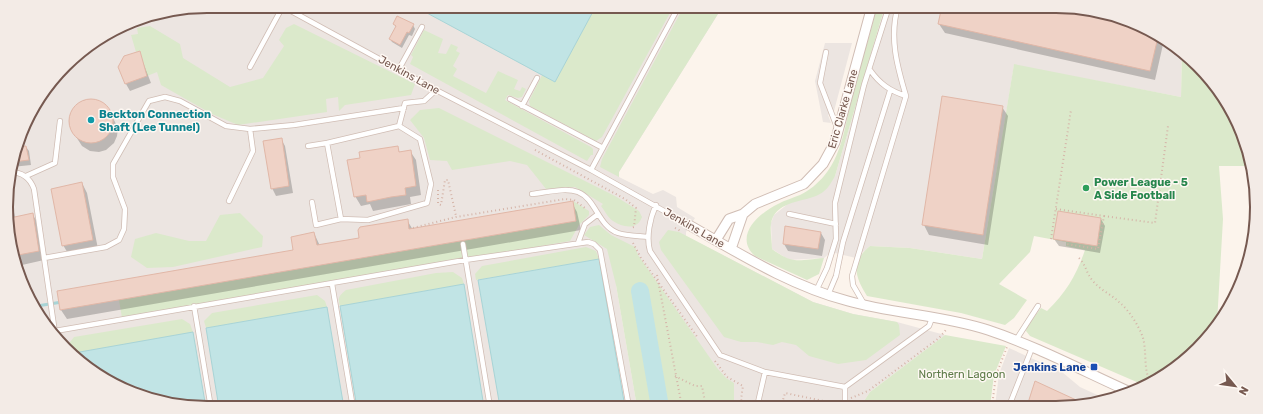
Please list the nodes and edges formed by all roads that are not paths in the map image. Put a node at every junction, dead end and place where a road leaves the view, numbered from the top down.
1 (278, 13) edge
2 (295, 13) edge
3 (675, 13) edge
4 (870, 13) edge
5 (887, 13) edge
6 (896, 13) edge
7 (422, 27) dead end
8 (826, 52) dead end
9 (250, 67) dead end
10 (399, 69) junction
11 (870, 70) junction
12 (536, 78) dead end
13 (436, 90) junction
14 (890, 91) junction
15 (906, 96) junction
16 (510, 99) dead end
17 (522, 106) junction
18 (404, 108) junction
19 (60, 121) dead end
20 (399, 126) junction
21 (250, 129) junction
22 (838, 132) junction
23 (327, 143) junction
24 (308, 146) dead end
25 (603, 148) junction
26 (591, 170) junction
27 (16, 174) edge
28 (26, 176) junction
29 (532, 194) dead end
30 (229, 201) dead end
31 (312, 202) dead end
32 (656, 205) junction
33 (598, 214) junction
34 (743, 214) junction
35 (789, 214) dead end
36 (341, 219) junction
37 (836, 224) junction
38 (689, 226) joint
39 (648, 237) junction
40 (716, 240) junction
41 (578, 243) junction
42 (463, 244) dead end
43 (731, 249) junction
44 (44, 258) junction
45 (465, 260) junction
46 (332, 284) junction
47 (816, 291) junction
48 (828, 295) junction
49 (194, 306) junction
50 (865, 306) junction
51 (1038, 306) dead end
52 (932, 318) junction
53 (54, 326) edge
54 (59, 332) edge
55 (1016, 340) junction
56 (1032, 348) junction
57 (765, 372) junction
58 (845, 387) junction
59 (1123, 389) edge
60 (211, 401) edge
61 (352, 401) edge
62 (489, 401) edge
63 (628, 401) edge
64 (758, 401) edge
65 (845, 401) edge
66 (1012, 401) edge

1 - 9 lane
2 - 10 lane, Jenkins Lane
3 - 25 lane
4 - 22 street, Eric Clarke Lane
5 - 11 lane
6 - 15 lane
7 - 10 lane
8 - 22 lane
10 - 13 lane, Jenkins Lane
11 - 14 lane
11 - 37 lane
12 - 17 lane
13 - 18 lane
13 - 26 lane, Jenkins Lane
14 - 15 lane
14 - 48 lane
15 - 50 lane
16 - 17 lane
17 - 25 lane
18 - 20 lane
18 - 21 lane
19 - 28 lane
20 - 23 lane
20 - 36 lane
21 - 30 lane
21 - 44 lane
22 - 34 street, Eric Clarke Lane
23 - 24 lane
23 - 36 lane
25 - 26 lane
26 - 32 lane, Jenkins Lane
27 - 28 lane
28 - 44 lane
29 - 33 lane
31 - 36 lane
32 - 38 lane, Jenkins Lane
32 - 39 lane
33 - 39 lane
33 - 41 lane
34 - 40 street, Eric Clarke Lane
34 - 43 street
35 - 37 lane
37 - 47 lane
38 - 40 street, Jenkins Lane
39 - 57 lane
40 - 43 street, Jenkins Lane
41 - 45 lane
41 - 63 lane
42 - 45 lane
43 - 47 street, Jenkins Lane
44 - 53 lane
45 - 46 lane
45 - 62 lane
46 - 49 lane
46 - 61 lane
47 - 48 street, Jenkins Lane
48 - 50 street, Jenkins Lane
49 - 54 lane
49 - 60 lane
50 - 52 street, Jenkins Lane
51 - 55 lane
52 - 55 street, Jenkins Lane
52 - 58 lane
55 - 56 street, Jenkins Lane
56 - 59 street, Jenkins Lane
56 - 66 lane
57 - 58 lane
57 - 64 lane
58 - 65 lane

